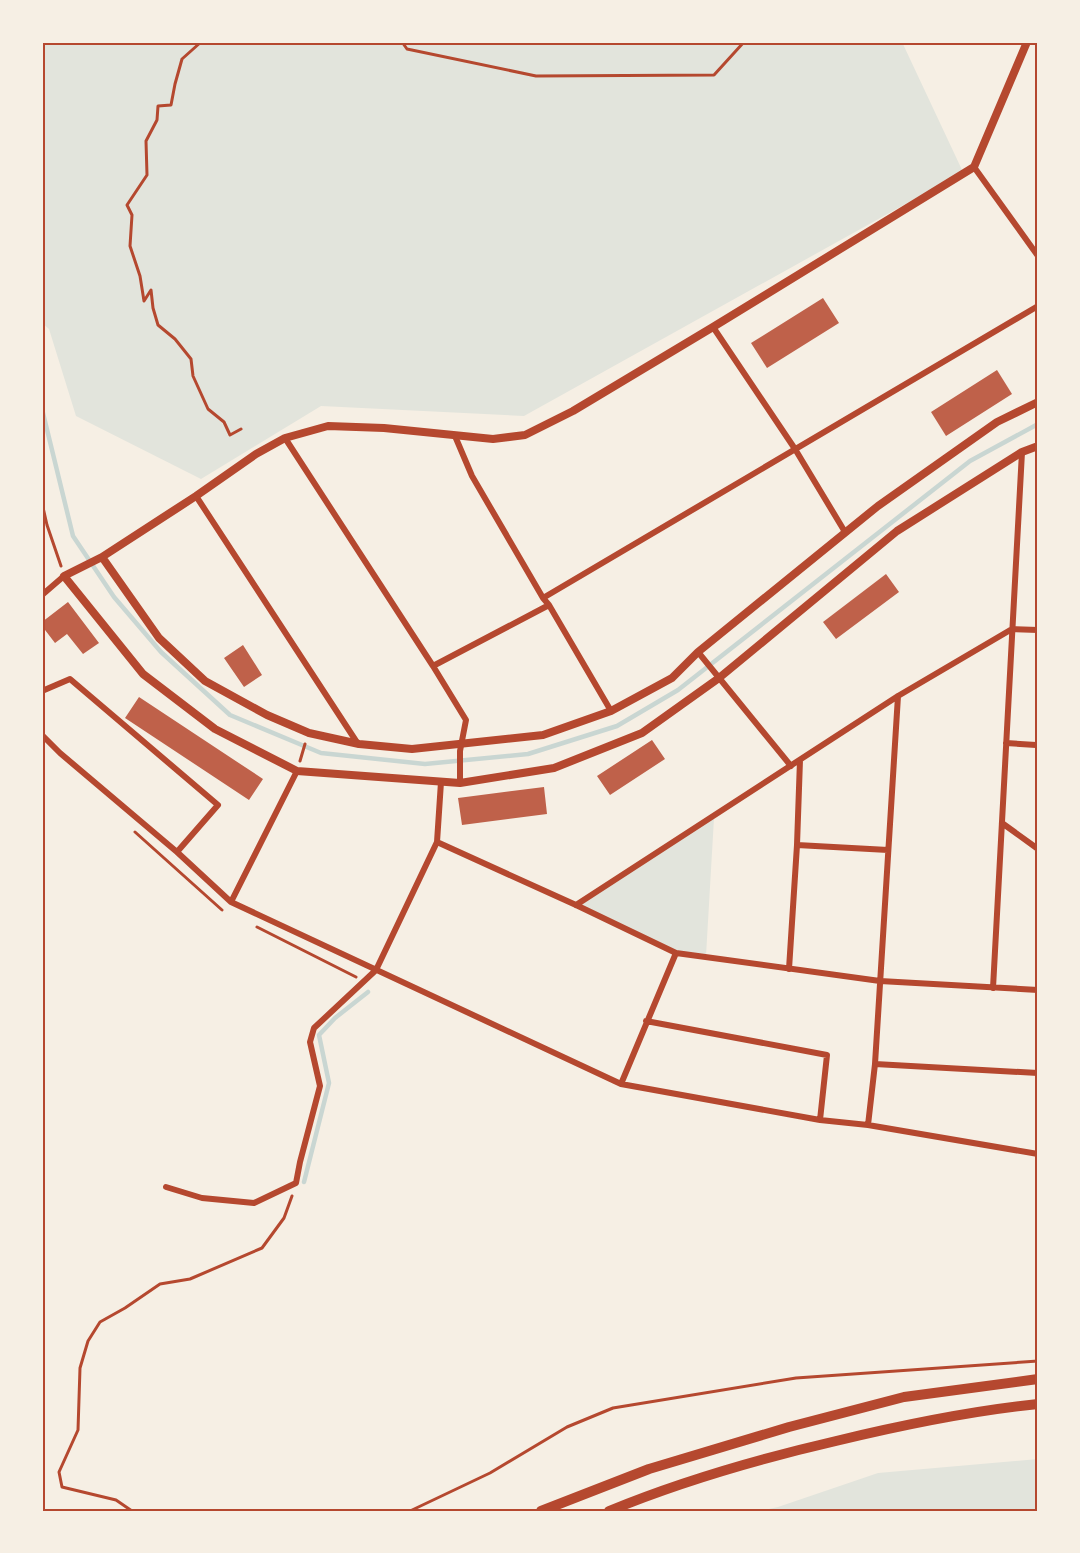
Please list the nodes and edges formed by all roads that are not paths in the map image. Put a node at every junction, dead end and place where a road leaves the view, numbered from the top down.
1 (1027, 42) edge
2 (974, 167) junction
3 (1038, 256) edge
4 (1038, 306) edge
5 (713, 327) junction
6 (1038, 402) edge
7 (455, 436) junction
8 (285, 438) junction
9 (1038, 446) edge
10 (795, 449) junction
11 (1022, 453) junction
12 (196, 495) junction
13 (845, 532) junction
14 (100, 558) junction
15 (64, 576) junction
16 (42, 595) edge
17 (543, 598) junction
18 (549, 605) junction
19 (1012, 629) junction
20 (1038, 630) edge
21 (699, 655) junction
22 (433, 666) junction
23 (717, 675) junction
24 (42, 691) edge
25 (898, 696) junction
26 (611, 711) junction
27 (42, 735) edge
28 (1006, 743) junction
29 (1038, 743) edge
30 (358, 744) junction
31 (461, 748) junction
32 (800, 760) junction
33 (791, 766) junction
34 (297, 771) junction
35 (441, 782) junction
36 (460, 783) junction
37 (1002, 823) junction
38 (437, 842) junction
39 (797, 846) junction
40 (1038, 849) edge
41 (888, 850) junction
42 (177, 852) junction
43 (231, 902) junction
44 (576, 905) junction
45 (676, 953) junction
46 (789, 969) junction
47 (376, 970) junction
48 (880, 981) junction
49 (993, 988) junction
50 (1038, 990) edge
51 (646, 1021) junction
52 (875, 1064) junction
53 (1038, 1072) edge
54 (621, 1084) junction
55 (820, 1120) junction
56 (868, 1125) junction
57 (1038, 1154) edge
58 (166, 1187) dead end
59 (1038, 1379) edge
60 (1038, 1404) edge
61 (542, 1511) edge
62 (609, 1511) edge

1 - 2 street
2 - 3 street
2 - 5 street
4 - 10 street
5 - 7 street
5 - 10 street
6 - 13 street
7 - 8 street
7 - 17 street
8 - 12 street
8 - 22 street
9 - 11 street
10 - 13 street
10 - 17 street
11 - 19 street
11 - 23 street
12 - 14 street
12 - 30 street
13 - 21 street
14 - 15 street
14 - 30 street
15 - 16 street
15 - 34 street
17 - 18 street
18 - 22 street
18 - 26 street
19 - 20 street
19 - 25 street
19 - 28 street
21 - 23 street
21 - 26 street
22 - 31 street
23 - 33 street
23 - 36 street
24 - 42 street
25 - 32 street
25 - 41 street
26 - 31 street
27 - 42 street
28 - 29 street
28 - 37 street
30 - 31 street
31 - 36 street
32 - 33 street
32 - 39 street
33 - 44 street
34 - 35 street
34 - 43 street
35 - 36 street
35 - 38 street
37 - 40 street
37 - 49 street
38 - 44 street
38 - 47 street
39 - 41 street
39 - 46 street
41 - 48 street
42 - 43 street
43 - 47 street
44 - 45 street
45 - 46 street
45 - 51 street
46 - 48 street
47 - 54 street
47 - 58 street
48 - 49 street
48 - 52 street
49 - 50 street
51 - 54 street
51 - 55 street
52 - 53 street
52 - 56 street
54 - 55 street
55 - 56 street
56 - 57 street
59 - 61 highway
60 - 62 highway

